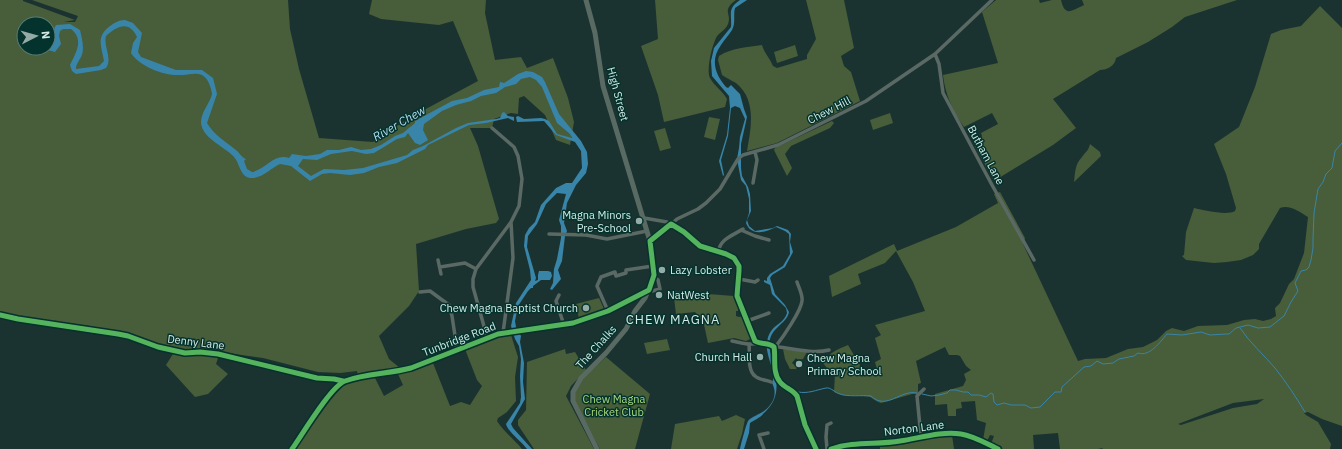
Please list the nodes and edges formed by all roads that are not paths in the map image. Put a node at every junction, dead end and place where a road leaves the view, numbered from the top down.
1 (586, 0) edge
2 (992, 0) edge
3 (935, 54) junction
4 (492, 128) dead end
5 (755, 152) junction
6 (754, 178) junction
7 (759, 178) dead end
8 (522, 179) junction
9 (517, 180) dead end
10 (753, 183) dead end
11 (644, 218) junction
12 (511, 222) junction
13 (671, 224) junction
14 (647, 231) junction
15 (549, 234) dead end
16 (769, 240) dead end
17 (650, 242) junction
18 (718, 252) junction
19 (438, 260) dead end
20 (1034, 260) dead end
21 (653, 266) junction
22 (440, 267) junction
23 (476, 269) junction
24 (441, 274) dead end
25 (654, 277) junction
26 (739, 279) junction
27 (758, 280) dead end
28 (797, 282) dead end
29 (804, 288) dead end
30 (799, 289) junction
31 (649, 290) junction
32 (420, 292) dead end
33 (559, 295) dead end
34 (608, 311) junction
35 (769, 313) dead end
36 (0, 315) edge
37 (763, 315) junction
38 (765, 320) dead end
39 (747, 321) junction
40 (564, 325) junction
41 (503, 333) junction
42 (487, 337) junction
43 (732, 341) dead end
44 (757, 342) junction
45 (749, 344) junction
46 (773, 346) junction
47 (457, 349) junction
48 (829, 350) dead end
49 (343, 382) junction
50 (771, 382) dead end
51 (923, 390) dead end
52 (832, 423) dead end
53 (768, 433) dead end
54 (921, 437) junction
55 (292, 449) edge
56 (597, 449) edge
57 (764, 449) edge
58 (816, 449) edge
59 (827, 449) edge
60 (831, 449) edge
61 (998, 449) edge

1 - 11 main road, High Street
2 - 3 street, Chew Hill
3 - 5 street, Chew Hill
3 - 20 street, Butham Lane
4 - 8 street
5 - 6 street
5 - 13 street, Chew Hill
6 - 7 street
6 - 10 street
8 - 9 street
8 - 12 street
11 - 13 street
11 - 14 main road, High Street
12 - 23 street
12 - 41 street
13 - 17 street, Chew Hill
13 - 18 street
14 - 15 street
14 - 17 main road, High Street
16 - 18 street
17 - 21 main road, High Street
18 - 26 street
19 - 22 street
21 - 25 main road, High Street
21 - 34 street
22 - 23 street
22 - 24 street
23 - 42 street
25 - 31 main road, The Chalks
25 - 31 street
26 - 27 street
26 - 39 street
28 - 30 street
29 - 30 street
30 - 46 street
31 - 34 street, Tunbridge Road
31 - 56 main road, The Chalks
32 - 47 street
33 - 40 street
34 - 40 street, Tunbridge Road
35 - 37 street
36 - 49 street, Denny Lane
37 - 38 street
37 - 39 street
39 - 44 street
40 - 41 street, Tunbridge Road
41 - 42 street, Tunbridge Road
42 - 47 street, Tunbridge Road
43 - 45 street
44 - 45 street
44 - 46 street
45 - 50 street
46 - 48 street
46 - 58 street
47 - 49 street, Tunbridge Road
49 - 55 street
51 - 54 street
52 - 59 street
53 - 57 street
54 - 60 street, Norton Lane
54 - 61 street, Norton Lane

